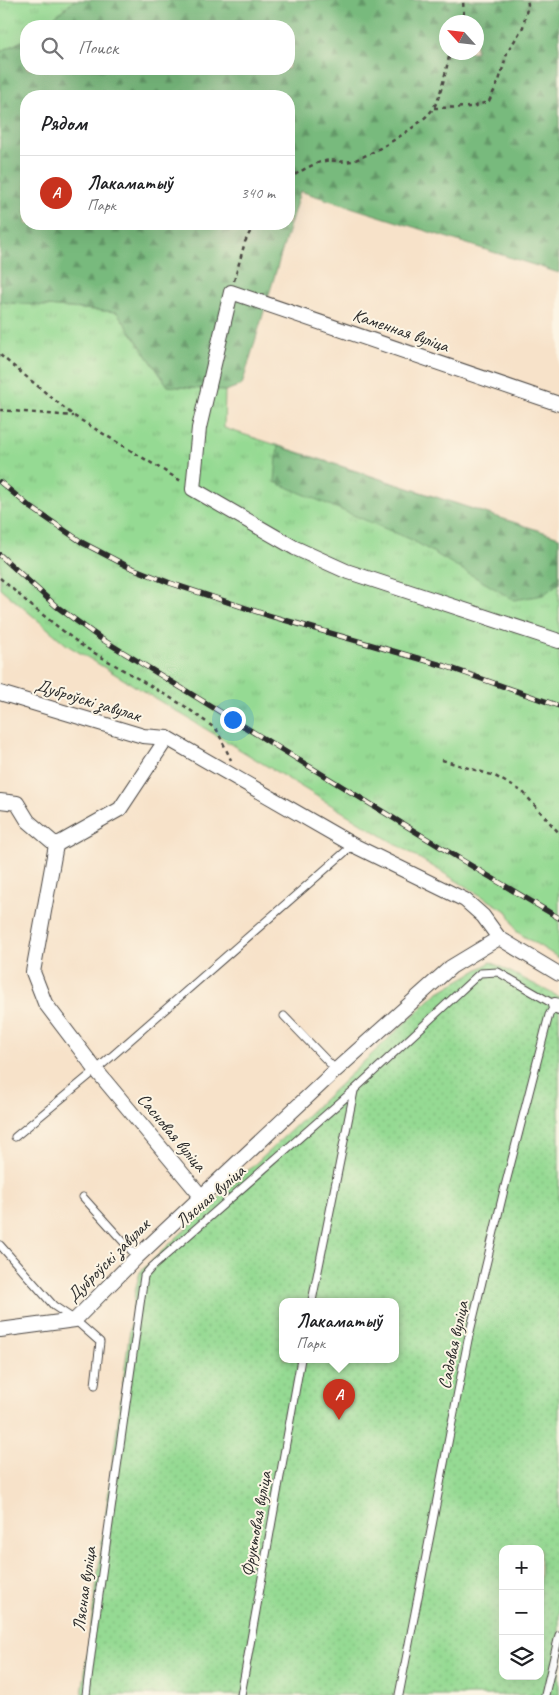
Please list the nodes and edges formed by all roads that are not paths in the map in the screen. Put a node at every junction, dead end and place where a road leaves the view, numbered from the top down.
1 (559, 404) edge
2 (559, 641) edge
3 (0, 693) edge
4 (167, 738) junction
5 (0, 801) edge
6 (56, 845) junction
7 (353, 845) junction
8 (499, 938) junction
9 (559, 974) edge
10 (557, 1007) edge
11 (284, 1016) dead end
12 (96, 1070) junction
13 (336, 1070) junction
14 (354, 1090) junction
15 (14, 1137) dead end
16 (201, 1196) junction
17 (83, 1197) dead end
18 (0, 1245) edge
19 (137, 1257) junction
20 (313, 1298) edge
21 (75, 1320) junction
22 (0, 1330) edge
23 (300, 1363) edge
24 (95, 1385) dead end
25 (559, 1634) edge
26 (86, 1695) edge
27 (240, 1695) edge
28 (399, 1695) edge
29 (545, 1695) edge

1 - 2 street, Каменная вуліца
3 - 4 street, Дуброўскі завулак
4 - 6 street
4 - 7 street
5 - 6 street
6 - 12 street, Сасновая вуліца
7 - 8 street
7 - 12 lane
8 - 9 street
8 - 13 street, Сасновая вуліца
10 - 14 lane, Лясная вуліца
10 - 28 lane, Садовая вуліца
11 - 13 lane
12 - 15 lane
12 - 16 street, Сасновая вуліца
13 - 16 street, Сасновая вуліца
14 - 20 lane
14 - 26 lane, Лясная вуліца
16 - 19 street, Дуброўскі завулак
17 - 19 lane
18 - 21 lane
19 - 21 street, Дуброўскі завулак
21 - 22 street, Дуброўскі завулак
21 - 24 lane
23 - 27 lane, Фруктовая вуліца
25 - 29 lane

